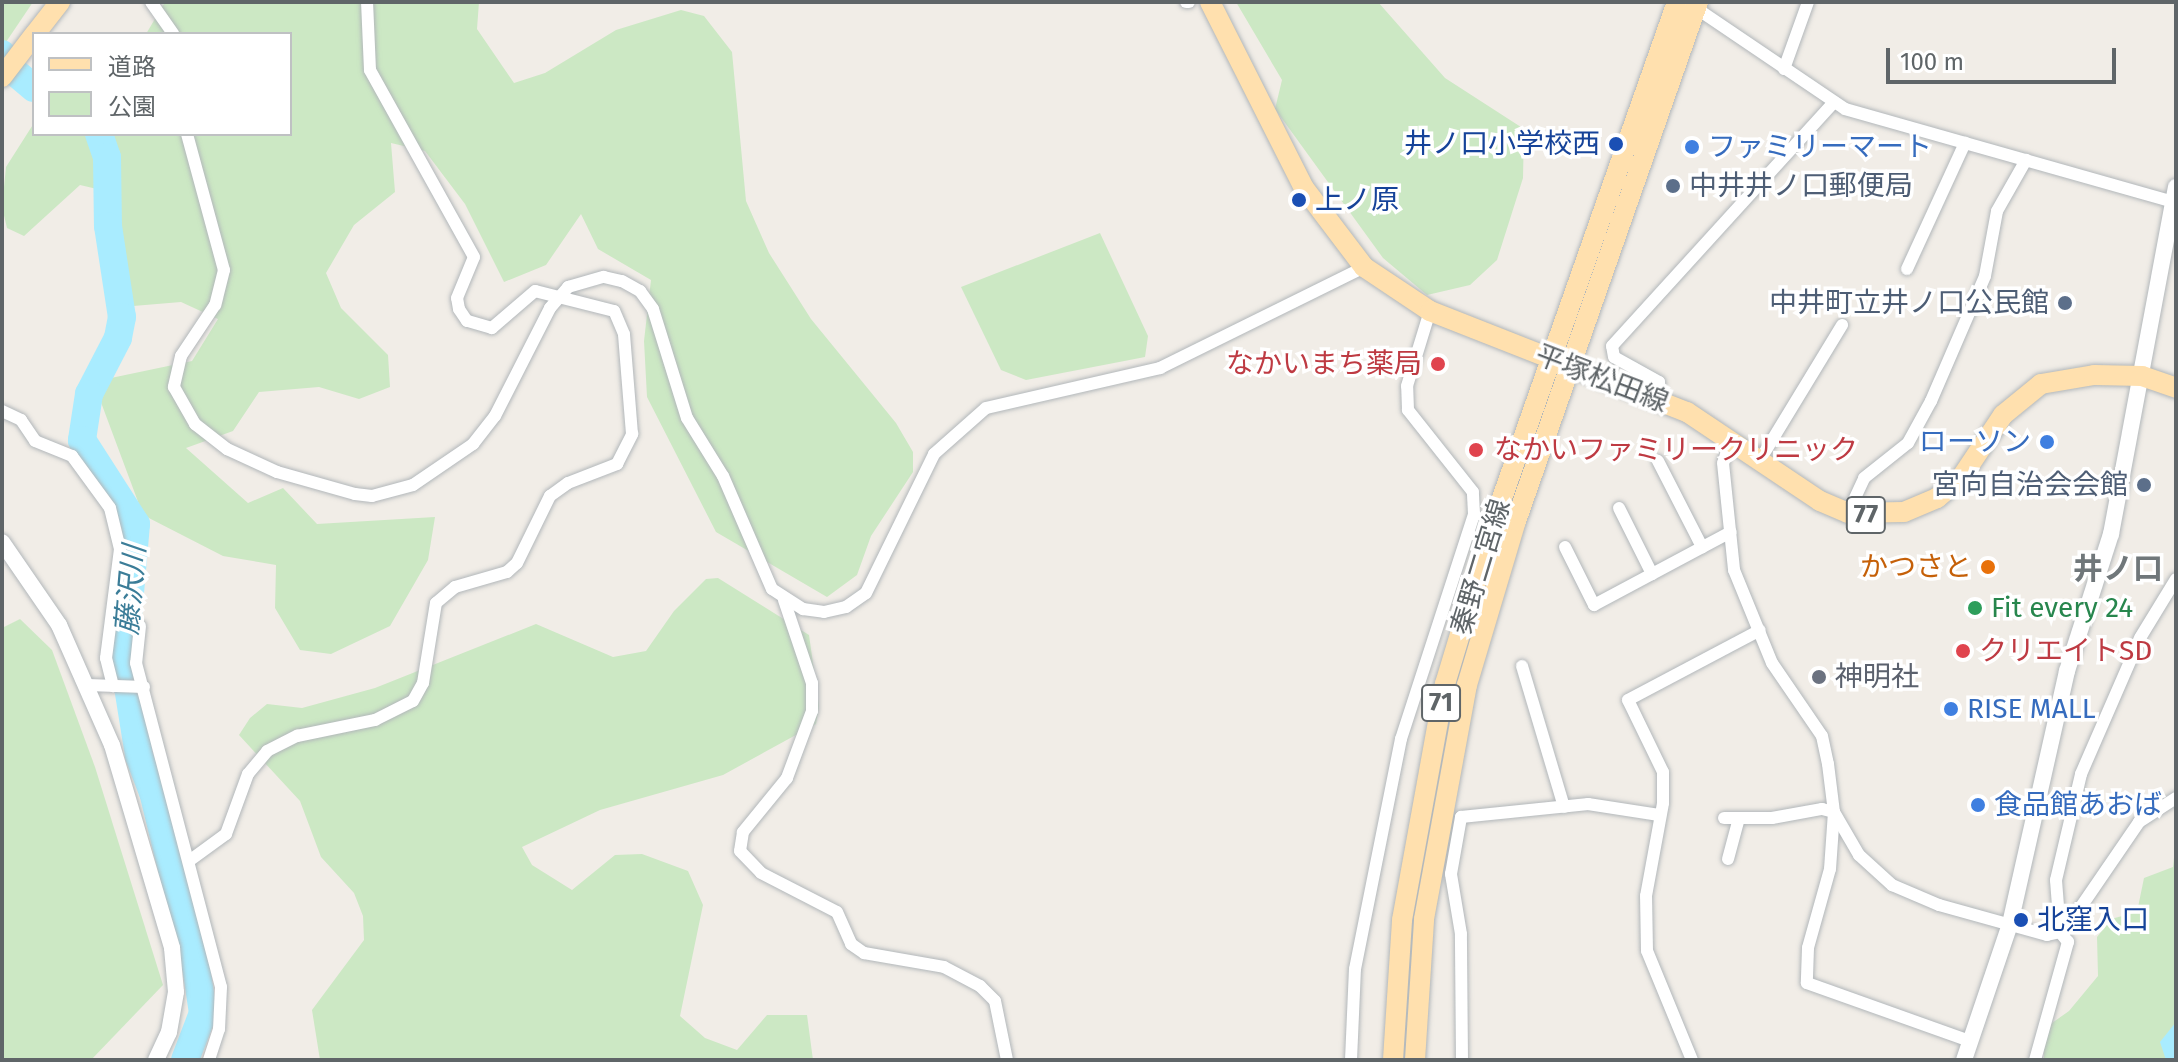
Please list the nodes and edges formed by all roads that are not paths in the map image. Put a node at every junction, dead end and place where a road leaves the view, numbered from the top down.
1 (60, 2) edge
2 (151, 2) edge
3 (367, 2) edge
4 (1210, 2) edge
5 (1808, 2) edge
6 (1689, 4) edge
7 (37, 32) edge
8 (172, 32) edge
9 (32, 38) edge
10 (1784, 69) junction
11 (2, 77) edge
12 (1834, 102) junction
13 (188, 136) edge
14 (1965, 143) junction
15 (2026, 160) junction
16 (2175, 194) edge
17 (1364, 267) junction
18 (1907, 269) dead end
19 (557, 299) junction
20 (1430, 311) junction
21 (1842, 325) dead end
22 (1550, 359) junction
23 (1571, 368) junction
24 (2142, 376) junction
25 (2176, 388) edge
26 (1660, 401) junction
27 (2, 411) edge
28 (1731, 439) junction
29 (1760, 460) junction
30 (1658, 461) dead end
31 (1619, 508) dead end
32 (1848, 513) junction
33 (1731, 532) junction
34 (2, 542) edge
35 (1565, 547) dead end
36 (1702, 547) junction
37 (1652, 574) junction
38 (2176, 579) edge
39 (784, 600) junction
40 (140, 626) dead end
41 (1760, 630) junction
42 (1522, 666) dead end
43 (88, 685) junction
44 (113, 686) junction
45 (144, 687) junction
46 (2176, 798) edge
47 (1564, 807) junction
48 (1834, 812) junction
49 (1659, 815) junction
50 (1724, 818) dead end
51 (1739, 818) junction
52 (1728, 859) dead end
53 (189, 861) junction
54 (2010, 924) junction
55 (2060, 932) junction
56 (1970, 1041) junction
57 (156, 1060) edge
58 (209, 1060) edge
59 (1007, 1060) edge
60 (1351, 1060) edge
61 (1393, 1060) edge
62 (1415, 1060) edge
63 (1462, 1060) edge
64 (1692, 1060) edge
65 (1964, 1060) edge
66 (2035, 1060) edge

1 - 7 main road
2 - 8 street
3 - 19 street
4 - 17 main road, 平塚松田線 / 77
5 - 10 street
6 - 10 street
6 - 22 main road, 秦野二宮線 / 71
6 - 23 main road, 秦野二宮線 / 71
9 - 11 main road
10 - 12 street
12 - 14 street
12 - 26 street
13 - 19 street
14 - 15 street
14 - 18 street
15 - 16 street
15 - 32 street
16 - 24 street
17 - 20 main road, 平塚松田線 / 77
17 - 39 street
19 - 39 street
19 - 53 street
20 - 22 main road, 平塚松田線 / 77
20 - 60 street
21 - 29 street
22 - 23 main road, 平塚松田線 / 77
22 - 61 main road, 秦野二宮線 / 71
23 - 26 main road, 平塚松田線 / 77
23 - 62 main road, 秦野二宮線 / 71
24 - 25 main road, 平塚松田線 / 77
24 - 32 main road, 平塚松田線 / 77
24 - 54 street
26 - 28 main road, 平塚松田線 / 77
27 - 44 street
28 - 29 main road, 平塚松田線 / 77
28 - 33 street
29 - 32 main road, 平塚松田線 / 77
30 - 36 street
31 - 37 street
33 - 36 street
33 - 41 street
34 - 43 street
35 - 37 street
36 - 37 street
38 - 55 street
39 - 59 street
40 - 45 street
41 - 48 street
41 - 49 street
42 - 47 street
43 - 44 street
43 - 57 street
44 - 45 street
45 - 53 street
46 - 55 street
47 - 49 street
47 - 63 street
48 - 51 street
48 - 54 street
48 - 56 street
49 - 64 street
50 - 51 street
51 - 52 street
53 - 58 street
54 - 55 street
54 - 56 street
55 - 66 street
56 - 65 street

